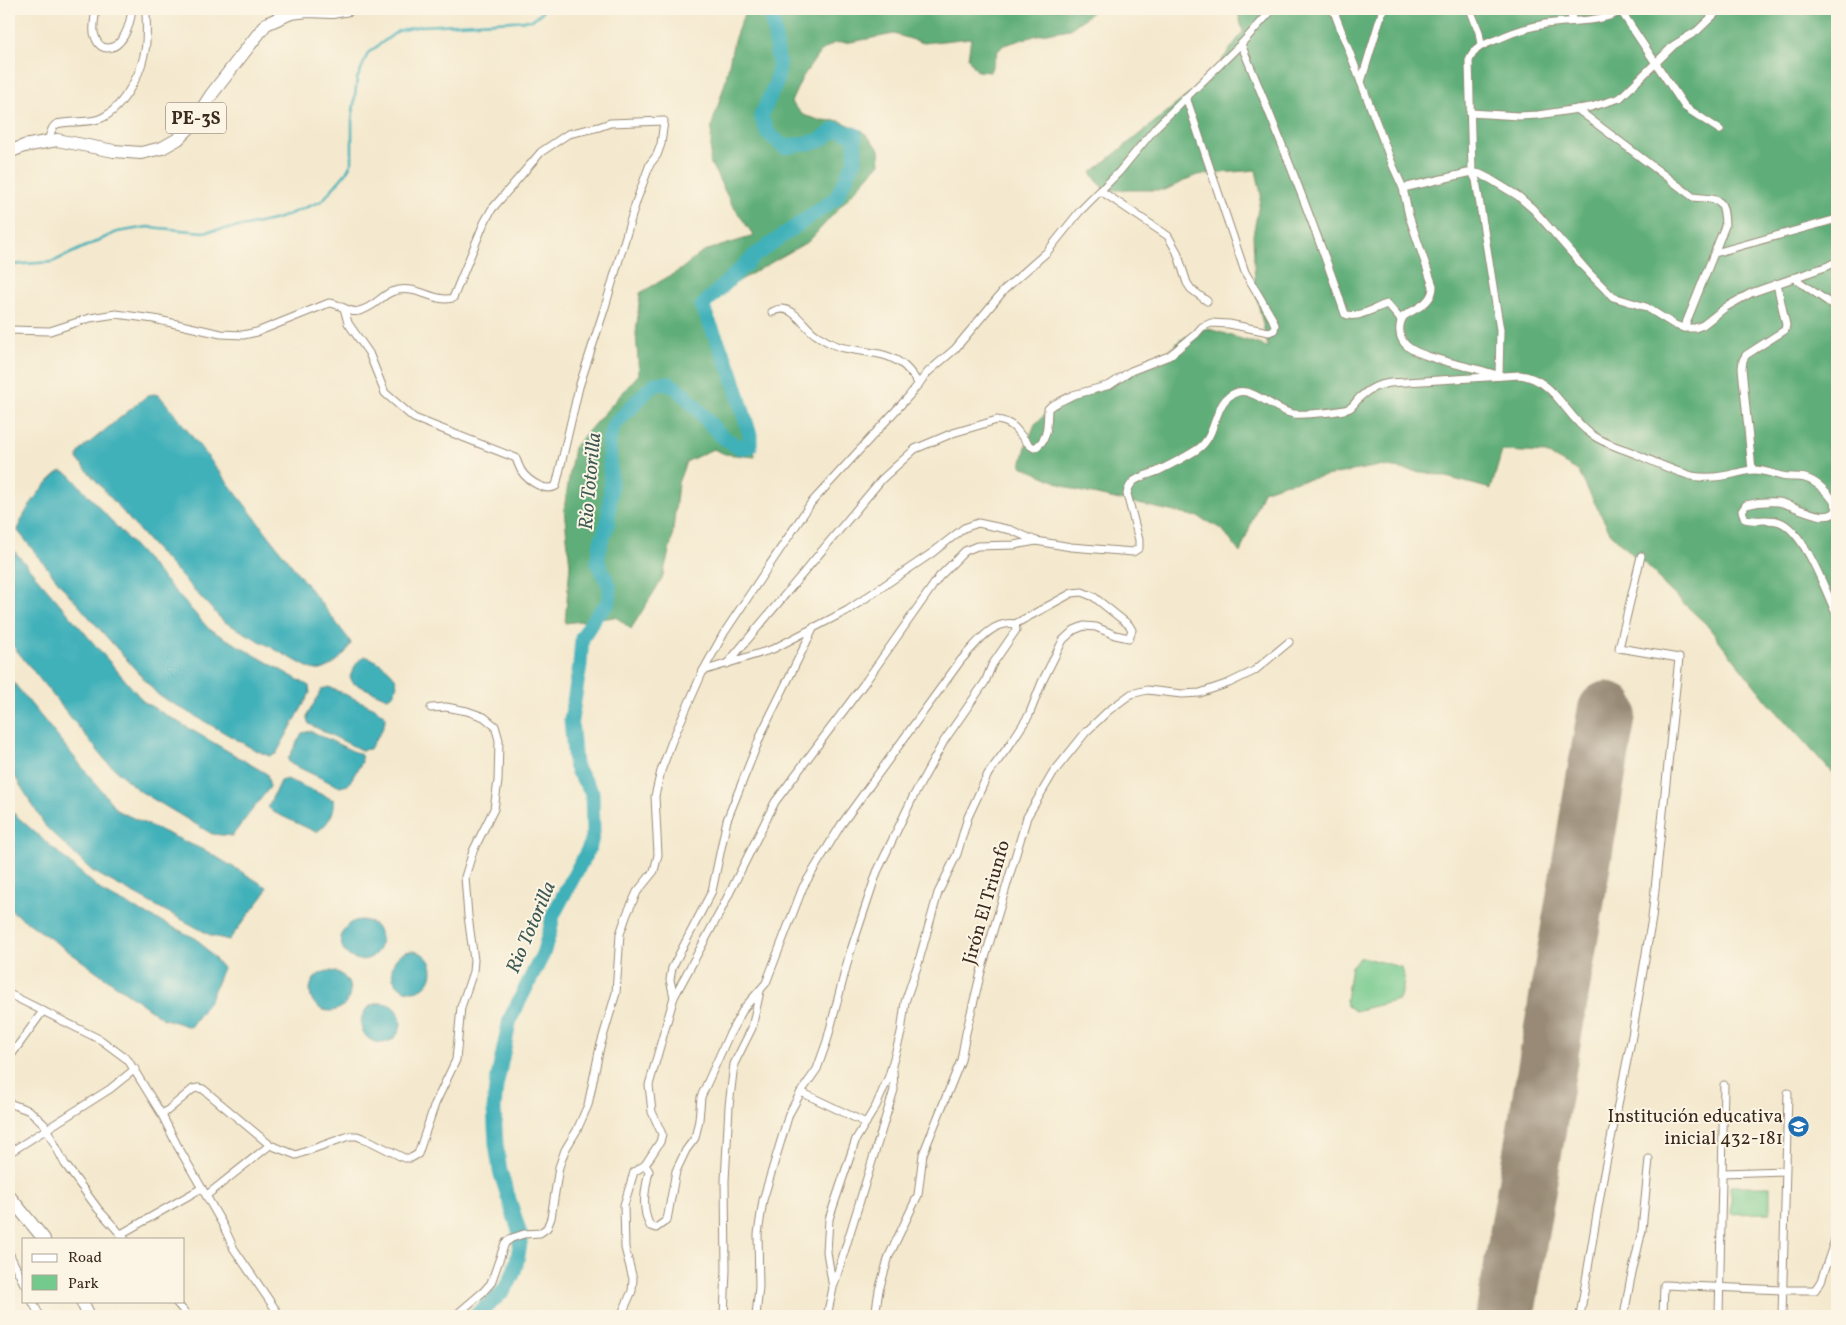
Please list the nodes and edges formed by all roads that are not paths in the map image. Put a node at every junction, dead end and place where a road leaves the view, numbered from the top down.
1 (96, 9) edge
2 (132, 9) edge
3 (146, 9) edge
4 (350, 9) edge
5 (1273, 9) edge
6 (1333, 9) edge
7 (1383, 9) edge
8 (1470, 9) edge
9 (1569, 9) edge
10 (1720, 9) edge
11 (1623, 10) edge
12 (1574, 21) junction
13 (1241, 44) junction
14 (1481, 46) junction
15 (1656, 63) junction
16 (1360, 82) junction
17 (1186, 96) junction
18 (1577, 109) junction
19 (1470, 113) junction
20 (1720, 130) dead end
21 (48, 141) junction
22 (9, 152) edge
23 (1472, 172) junction
24 (1403, 188) junction
25 (1101, 191) junction
26 (1837, 218) edge
27 (1714, 253) junction
28 (1837, 261) edge
29 (1794, 278) junction
30 (1777, 284) junction
31 (1207, 301) dead end
32 (344, 308) junction
33 (1837, 308) edge
34 (772, 312) dead end
35 (1401, 320) junction
36 (1684, 328) junction
37 (9, 330) edge
38 (1499, 376) junction
39 (919, 384) junction
40 (1752, 470) junction
41 (1837, 509) edge
42 (1036, 541) junction
43 (1641, 556) dead end
44 (1837, 616) edge
45 (1015, 624) junction
46 (814, 627) junction
47 (1289, 642) dead end
48 (727, 665) junction
49 (703, 671) junction
50 (431, 708) dead end
51 (760, 991) junction
52 (9, 994) edge
53 (674, 997) junction
54 (43, 1011) junction
55 (9, 1058) edge
56 (892, 1064) junction
57 (135, 1069) junction
58 (1724, 1086) dead end
59 (801, 1092) junction
60 (1788, 1093) dead end
61 (9, 1103) edge
62 (162, 1115) junction
63 (866, 1123) junction
64 (47, 1128) junction
65 (270, 1145) junction
66 (9, 1152) edge
67 (1649, 1159) dead end
68 (645, 1165) junction
69 (1785, 1172) junction
70 (1723, 1173) junction
71 (204, 1192) junction
72 (9, 1196) edge
73 (1837, 1234) edge
74 (123, 1236) edge
75 (43, 1238) edge
76 (9, 1254) edge
77 (22, 1280) edge
78 (833, 1288) junction
79 (1719, 1288) junction
80 (1782, 1290) junction
81 (33, 1302) edge
82 (82, 1302) edge
83 (176, 1302) edge
84 (40, 1316) edge
85 (89, 1316) edge
86 (188, 1316) edge
87 (280, 1316) edge
88 (455, 1316) edge
89 (621, 1316) edge
90 (724, 1316) edge
91 (756, 1316) edge
92 (827, 1316) edge
93 (875, 1316) edge
94 (1580, 1316) edge
95 (1624, 1316) edge
96 (1663, 1316) edge
97 (1719, 1316) edge
98 (1782, 1316) edge

1 - 2 street
3 - 21 street
4 - 21 highway, PE-3S
5 - 13 street
6 - 16 street
7 - 16 street
8 - 14 street
9 - 12 street
10 - 15 street
11 - 12 street
11 - 15 street
12 - 14 street
13 - 17 street
13 - 35 street
14 - 19 street
15 - 18 street
15 - 20 street
16 - 24 street
17 - 25 street
17 - 48 street
18 - 19 street
18 - 27 street
19 - 23 street
21 - 22 highway, PE-3S
23 - 24 street
23 - 36 street
23 - 38 street
24 - 35 street
25 - 31 street
25 - 39 street
26 - 27 street
27 - 36 street
28 - 29 street
29 - 30 street
29 - 33 street
30 - 36 street
30 - 40 street
32 - 32 street
32 - 37 street
34 - 39 street
35 - 38 street
38 - 40 street
38 - 42 street
39 - 49 street
40 - 41 street
41 - 44 street
42 - 46 street
42 - 53 street
43 - 94 street
45 - 51 street
45 - 56 street
45 - 59 street
46 - 48 street
46 - 53 street
47 - 93 street, Jirón El Triunfo
48 - 49 street
49 - 88 street
50 - 65 street
51 - 68 street
51 - 90 street
52 - 54 street
53 - 68 street
54 - 55 street
54 - 57 street
56 - 63 street
56 - 78 street
57 - 62 street
57 - 64 street
58 - 70 street
59 - 63 street
59 - 91 street
60 - 69 street
61 - 64 street
62 - 65 street
62 - 71 street
63 - 78 street
64 - 66 street
64 - 74 street
65 - 71 street
67 - 95 street
68 - 89 street
69 - 70 street
69 - 80 street
70 - 79 street
71 - 74 street
71 - 87 street
72 - 75 highway
73 - 80 street
76 - 77 street
78 - 92 street
79 - 80 street
79 - 96 street
79 - 97 street
80 - 98 street
81 - 84 street
82 - 85 highway
83 - 86 street

